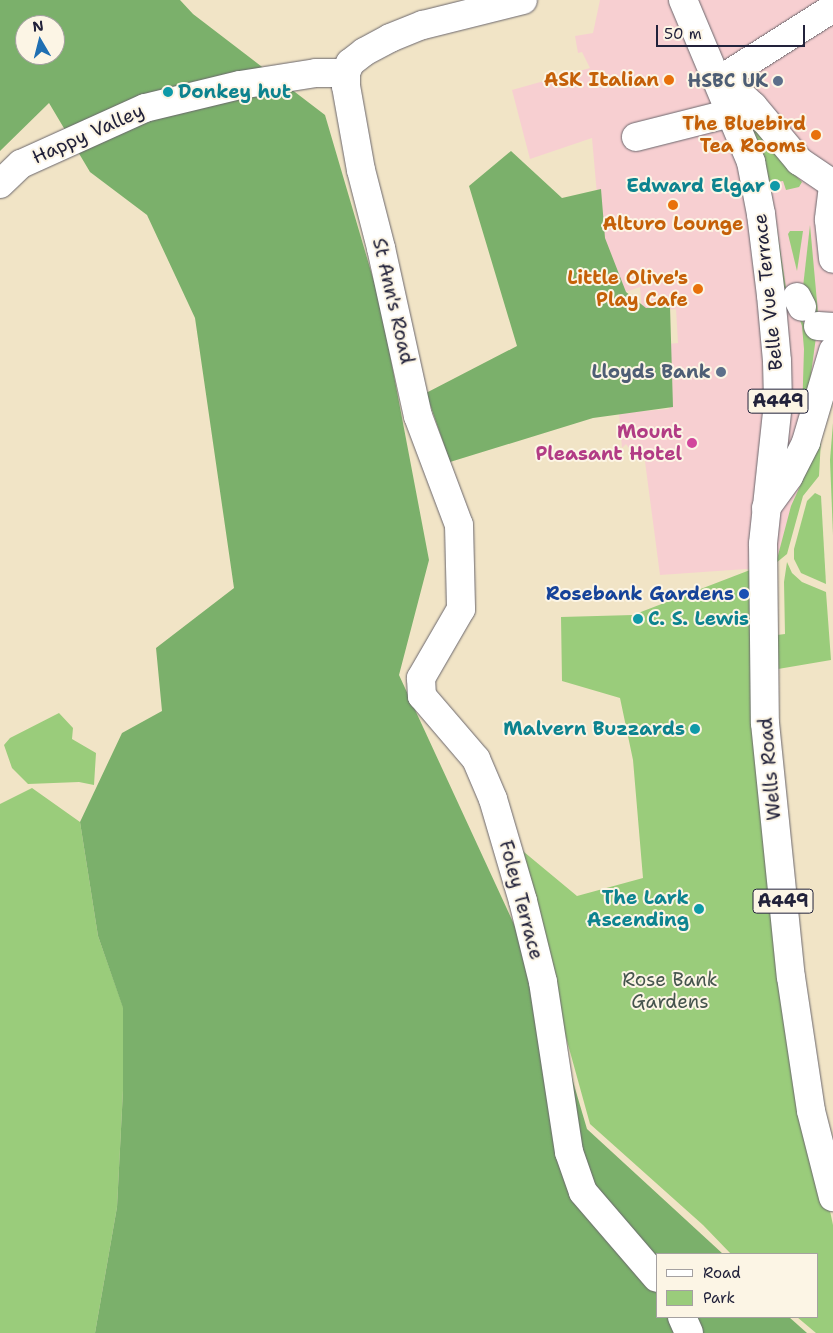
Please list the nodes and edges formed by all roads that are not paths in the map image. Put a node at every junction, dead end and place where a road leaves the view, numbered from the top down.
1 (523, 0) edge
2 (683, 0) edge
3 (833, 8) edge
4 (339, 74) junction
5 (718, 81) junction
6 (731, 113) junction
7 (636, 137) dead end
8 (0, 184) edge
9 (833, 185) edge
10 (833, 259) edge
11 (833, 351) edge
12 (766, 508) junction
13 (459, 525) joint
14 (833, 1197) edge
15 (656, 1277) edge
16 (682, 1318) edge
17 (689, 1333) edge

1 - 4 main road
2 - 5 main road, Belle Vue Terrace / A449
3 - 5 main road
4 - 8 main road, Happy Valley
4 - 13 main road, St Ann's Road
5 - 6 main road, Belle Vue Terrace / A449
5 - 9 main road
6 - 7 main road
6 - 12 main road, Belle Vue Terrace / A449
9 - 10 main road
11 - 12 main road
12 - 14 main road, Wells Road / A449
13 - 15 main road, Foley Terrace
16 - 17 main road

